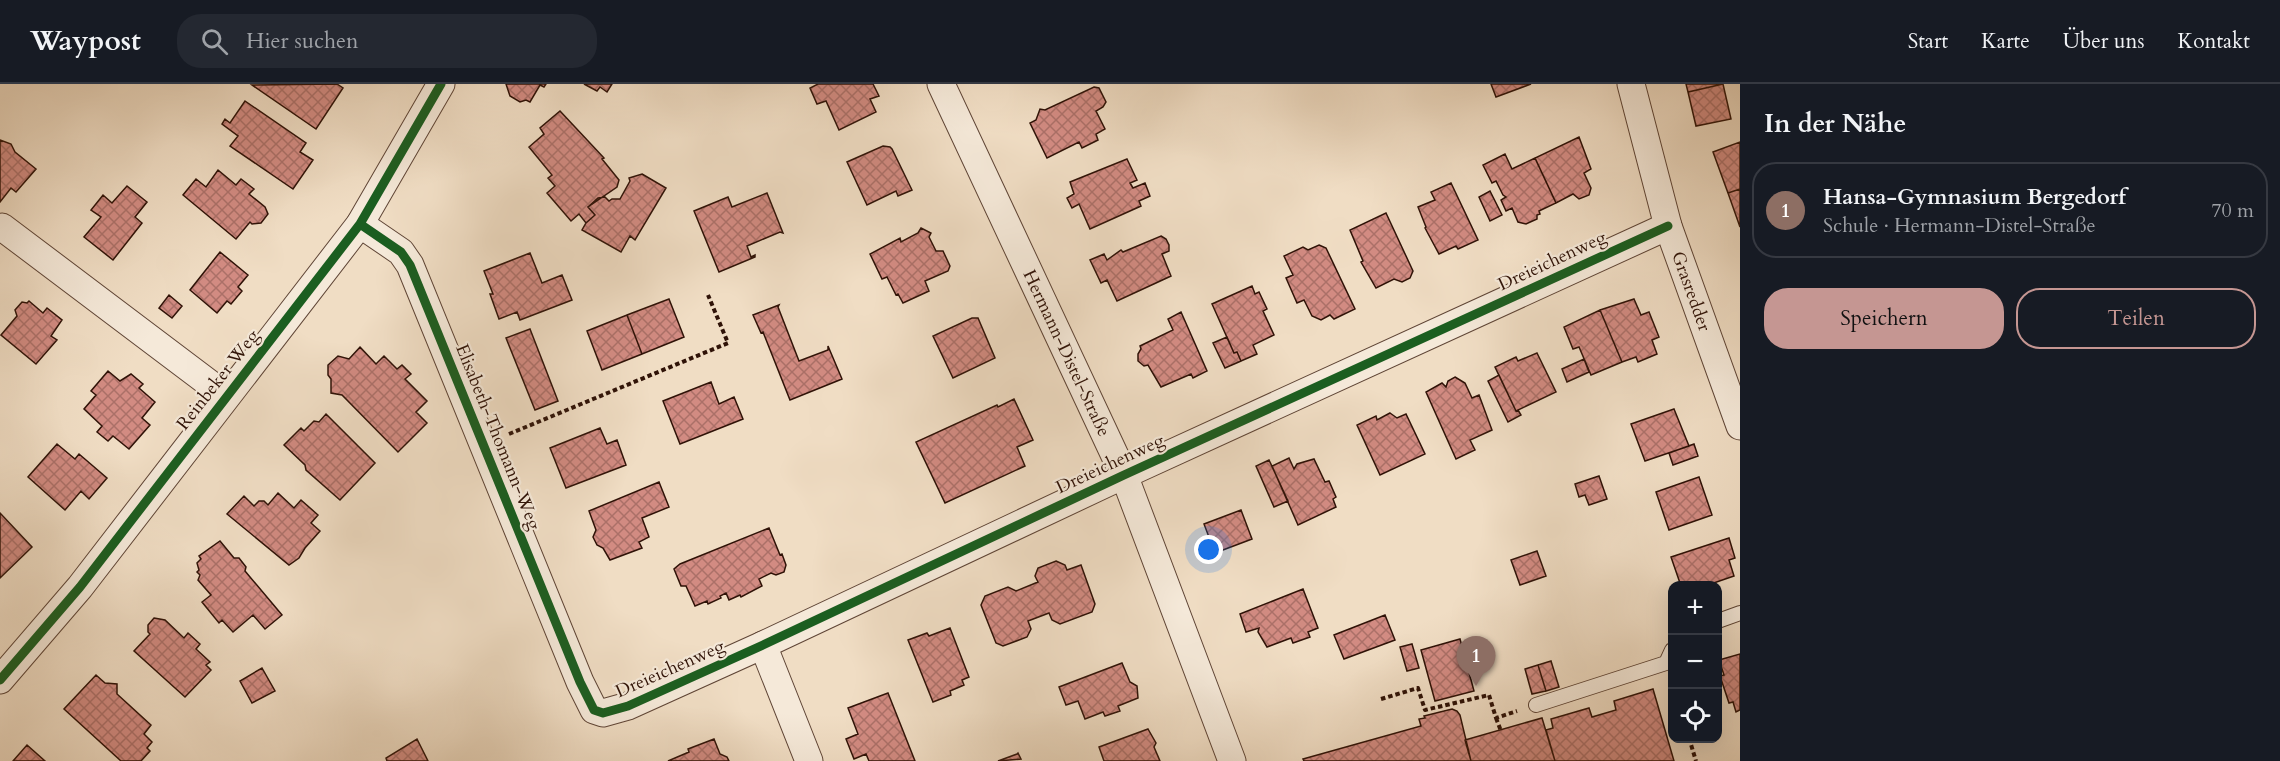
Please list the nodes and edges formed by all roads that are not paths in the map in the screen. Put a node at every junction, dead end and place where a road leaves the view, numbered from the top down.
1 (441, 84) edge
2 (941, 84) edge
3 (1631, 84) edge
4 (360, 224) junction
5 (2, 226) dead end
6 (1668, 226) junction
7 (226, 396) junction
8 (1740, 426) edge
9 (1124, 475) junction
10 (1740, 613) edge
11 (1722, 620) edge
12 (763, 645) junction
13 (1668, 659) edge
14 (0, 680) edge
15 (580, 682) joint
16 (1536, 705) road end
17 (809, 761) edge
18 (1232, 761) edge

1 - 4 street, Reinbeker Weg
2 - 9 street, Hermann-Distel-Straße
3 - 6 street, Grasredder
4 - 7 street, Reinbeker Weg
4 - 15 street, Elisabeth-Thomann-Weg
5 - 7 street, Reinbeker Weg
6 - 8 street, Grasredder
6 - 9 street, Dreieichenweg
7 - 14 street, Reinbeker Weg
9 - 12 street, Dreieichenweg
9 - 18 street, Hermann-Distel-Straße
10 - 11 lane
12 - 15 street, Dreieichenweg
12 - 17 street
13 - 16 lane

